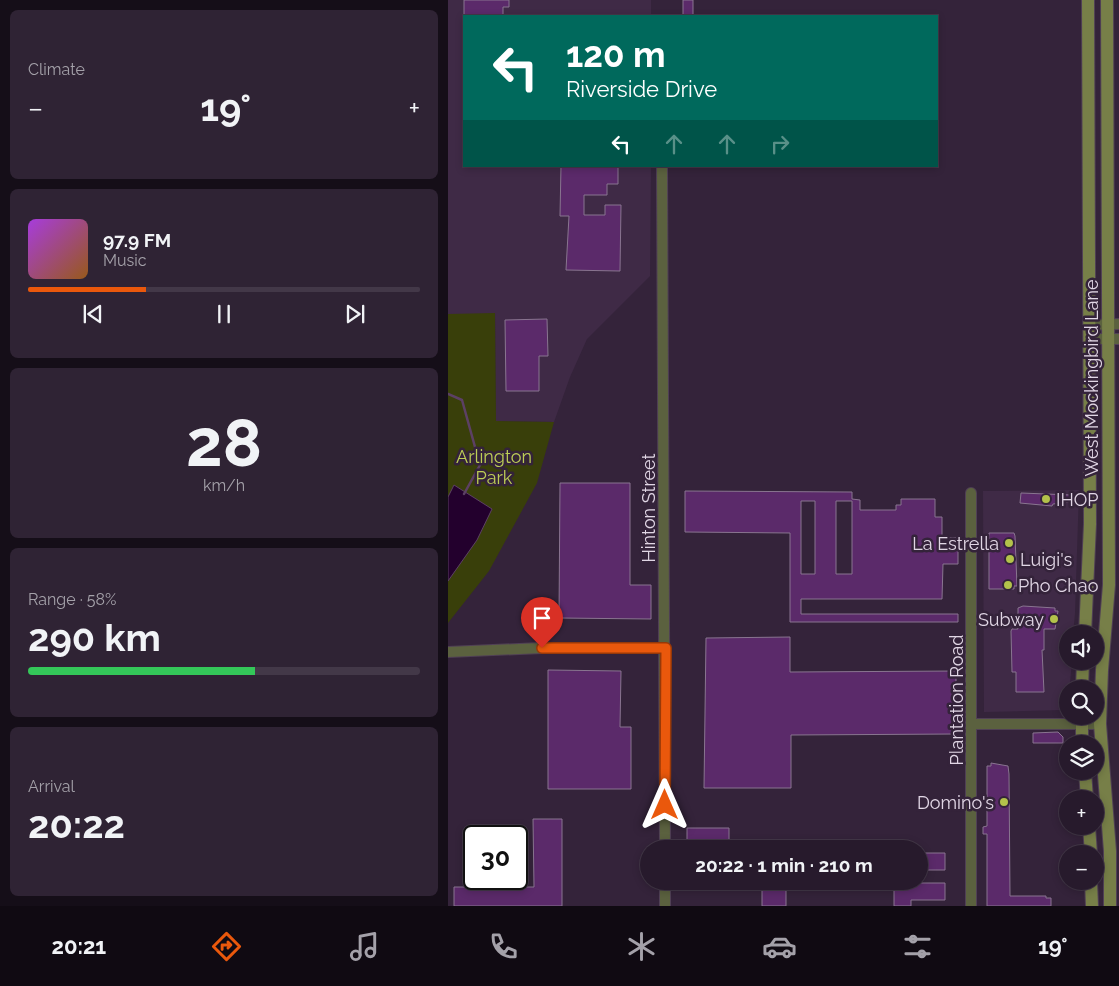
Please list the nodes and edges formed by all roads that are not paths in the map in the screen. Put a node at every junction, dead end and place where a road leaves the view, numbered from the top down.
1 (1088, 0) edge
2 (1107, 0) edge
3 (1107, 136) junction
4 (1089, 137) junction
5 (662, 167) edge
6 (1114, 324) edge
7 (1090, 325) junction
8 (1089, 339) junction
9 (1114, 339) edge
10 (971, 493) dead end
11 (1109, 523) junction
12 (1090, 524) junction
13 (1085, 625) edge
14 (666, 648) junction
15 (448, 652) edge
16 (1102, 680) edge
17 (1059, 721) edge
18 (972, 724) junction
19 (1100, 725) edge
20 (665, 840) edge
21 (665, 890) edge
22 (1091, 890) edge
23 (665, 906) edge
24 (971, 906) edge
25 (1092, 906) edge
26 (1110, 906) edge

1 - 4 main road, West Mockingbird Lane
2 - 3 main road, West Mockingbird Lane
3 - 4 main road
3 - 6 main road, West Mockingbird Lane
4 - 7 main road, West Mockingbird Lane
5 - 14 street, Hinton Street
6 - 7 street
6 - 9 main road, West Mockingbird Lane
7 - 8 main road, West Mockingbird Lane
8 - 9 street
8 - 12 main road, West Mockingbird Lane
9 - 11 main road, West Mockingbird Lane
10 - 18 street, Plantation Road
11 - 12 main road
11 - 16 main road, West Mockingbird Lane
12 - 13 main road, West Mockingbird Lane
14 - 15 street
14 - 20 street, Hinton Street
17 - 18 street
18 - 24 street, Plantation Road
19 - 26 main road, West Mockingbird Lane
21 - 23 street
22 - 25 main road

